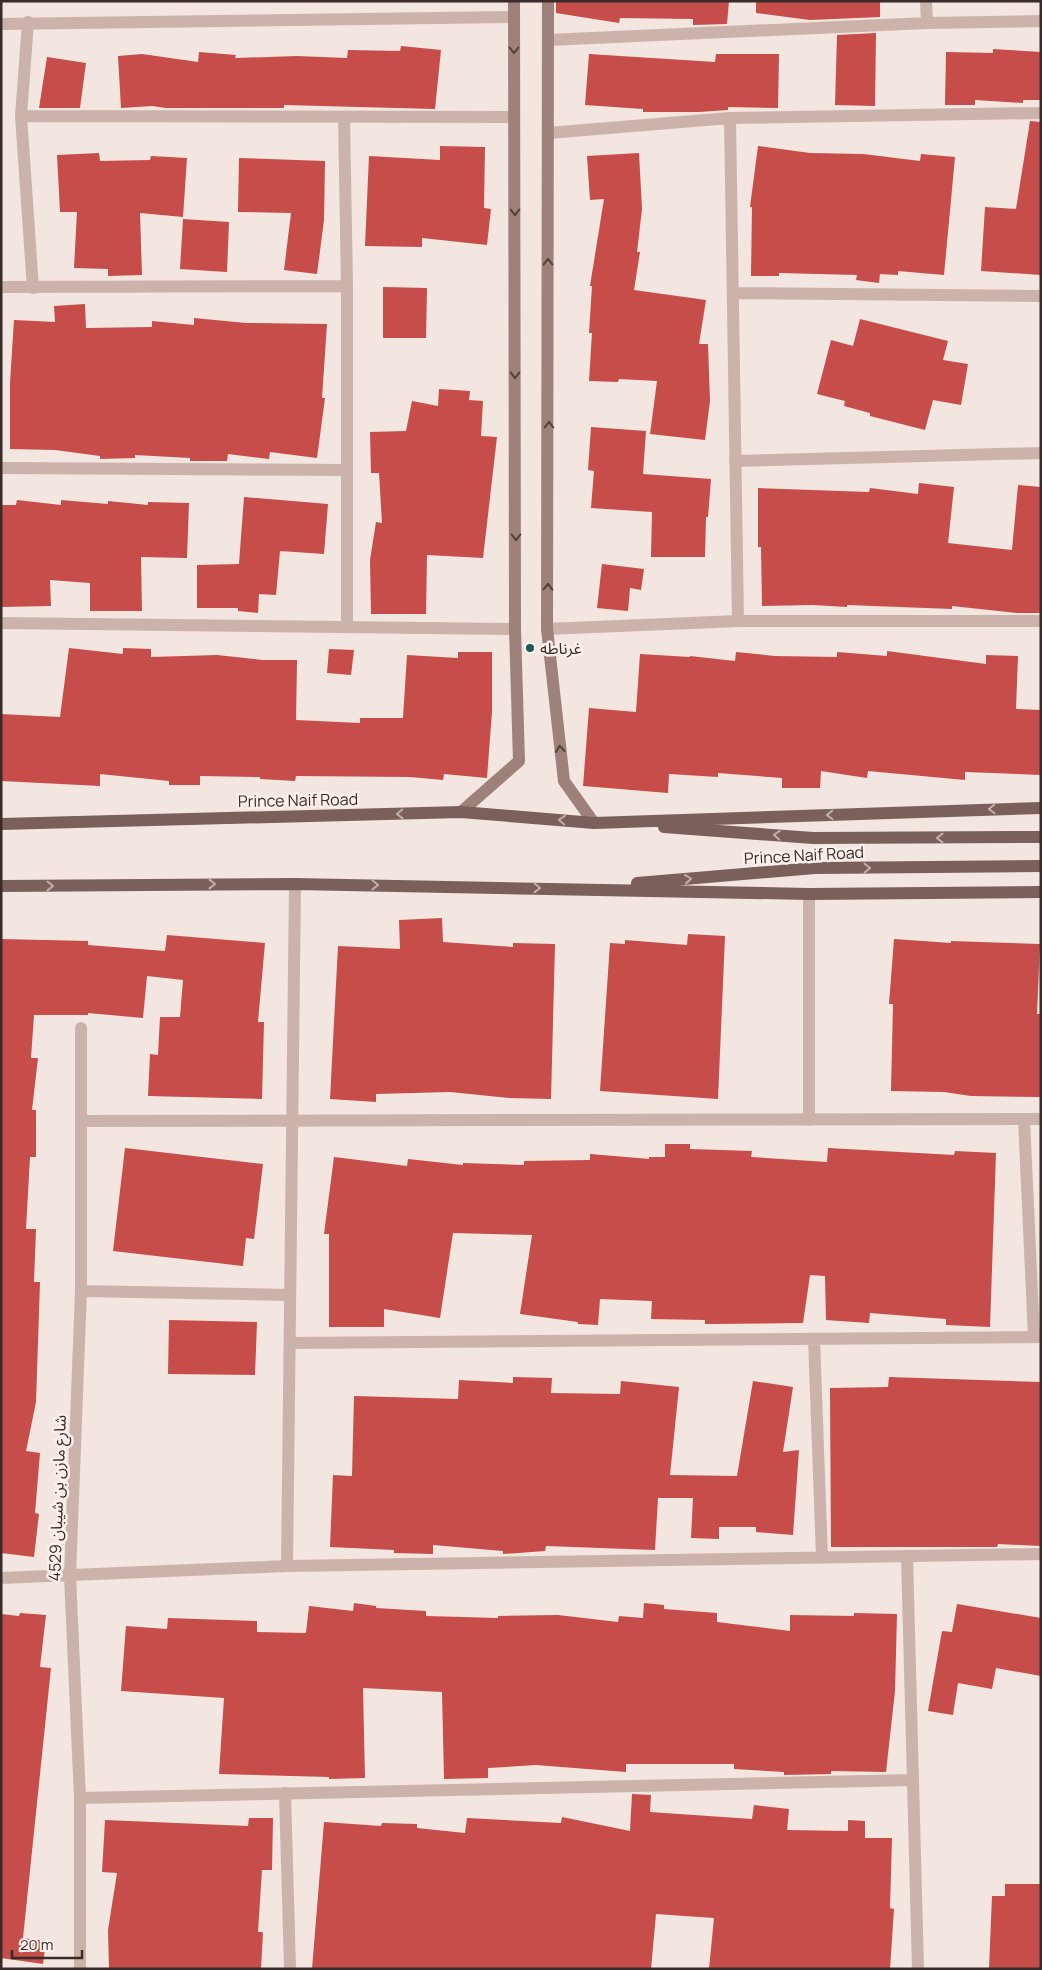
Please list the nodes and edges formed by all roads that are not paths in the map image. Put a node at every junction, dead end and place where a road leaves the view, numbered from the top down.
1 (514, 1) edge
2 (548, 1) edge
3 (926, 1) edge
4 (514, 17) junction
5 (1041, 21) edge
6 (28, 22) junction
7 (927, 23) junction
8 (1, 24) edge
9 (548, 40) junction
10 (1041, 113) edge
11 (21, 116) junction
12 (344, 117) junction
13 (514, 117) junction
14 (730, 118) junction
15 (548, 133) junction
16 (347, 286) junction
17 (1, 287) edge
18 (33, 288) junction
19 (733, 293) junction
20 (1041, 296) edge
21 (1041, 454) edge
22 (736, 461) junction
23 (1, 468) edge
24 (346, 470) junction
25 (1041, 620) edge
26 (738, 621) junction
27 (1, 623) edge
28 (347, 627) junction
29 (515, 629) junction
30 (548, 629) junction
31 (1041, 808) edge
32 (461, 812) junction
33 (594, 823) junction
34 (1, 824) edge
35 (1041, 837) edge
36 (1041, 866) edge
37 (295, 884) junction
38 (1, 886) edge
39 (570, 889) junction
40 (1041, 892) edge
41 (809, 894) junction
42 (81, 1028) dead end
43 (1024, 1119) junction
44 (1041, 1119) edge
45 (810, 1120) junction
46 (81, 1121) junction
47 (292, 1121) junction
48 (81, 1291) junction
49 (290, 1295) junction
50 (1037, 1337) edge
51 (814, 1339) junction
52 (290, 1343) junction
53 (1041, 1554) edge
54 (907, 1556) junction
55 (822, 1557) junction
56 (287, 1566) junction
57 (70, 1576) junction
58 (1, 1578) edge
59 (913, 1780) junction
60 (285, 1792) junction
61 (80, 1798) junction
62 (80, 1969) edge
63 (290, 1969) edge
64 (918, 1969) edge

1 - 4 street
2 - 9 street
3 - 7 street
4 - 6 street
4 -> 13 street
5 - 7 street
6 - 8 street
6 - 11 street
7 - 9 street
9 - 15 street
10 - 14 street
11 - 12 street
11 - 18 street
12 - 13 street
12 - 16 street
13 -> 29 street
14 - 15 street
14 - 19 street
30 -> 15 street
16 - 18 street
16 - 24 street
17 - 18 street
19 - 20 street
19 - 22 street
21 - 22 street
22 - 26 street
23 - 24 street
24 - 28 street
25 - 26 street
26 - 30 street
27 - 28 street
28 - 29 street
29 - 32 street
33 -> 30 street
31 -> 33 main road, Prince Naif Road
33 -> 32 main road, Prince Naif Road
32 -> 34 main road, Prince Naif Road
35 -> 33 main road, Prince Naif Road
39 -> 36 main road, Prince Naif Road
38 -> 37 main road, Prince Naif Road
37 -> 39 main road, Prince Naif Road
37 - 47 street
39 - 41 main road, Prince Naif Road
40 - 41 main road, Prince Naif Road
41 - 45 street
42 - 46 street, شارع مازن بن شيبان 4529
43 - 44 street
43 - 45 street
43 - 50 street
45 - 47 street
46 - 47 street
46 - 48 street, شارع مازن بن شيبان 4529
47 - 49 street
48 - 49 street
48 - 57 street, شارع مازن بن شيبان 4529
49 - 52 street
50 - 51 street
51 - 52 street
51 - 55 street
52 - 56 street
53 - 54 street
54 - 55 street
54 - 59 street
55 - 56 street
56 - 57 street
57 - 58 street
57 - 61 street, شارع مازن بن شيبان 4529
59 - 60 street
59 - 64 street
60 - 61 street
60 - 63 street
61 - 62 street, شارع مازن بن شيبان 4529

